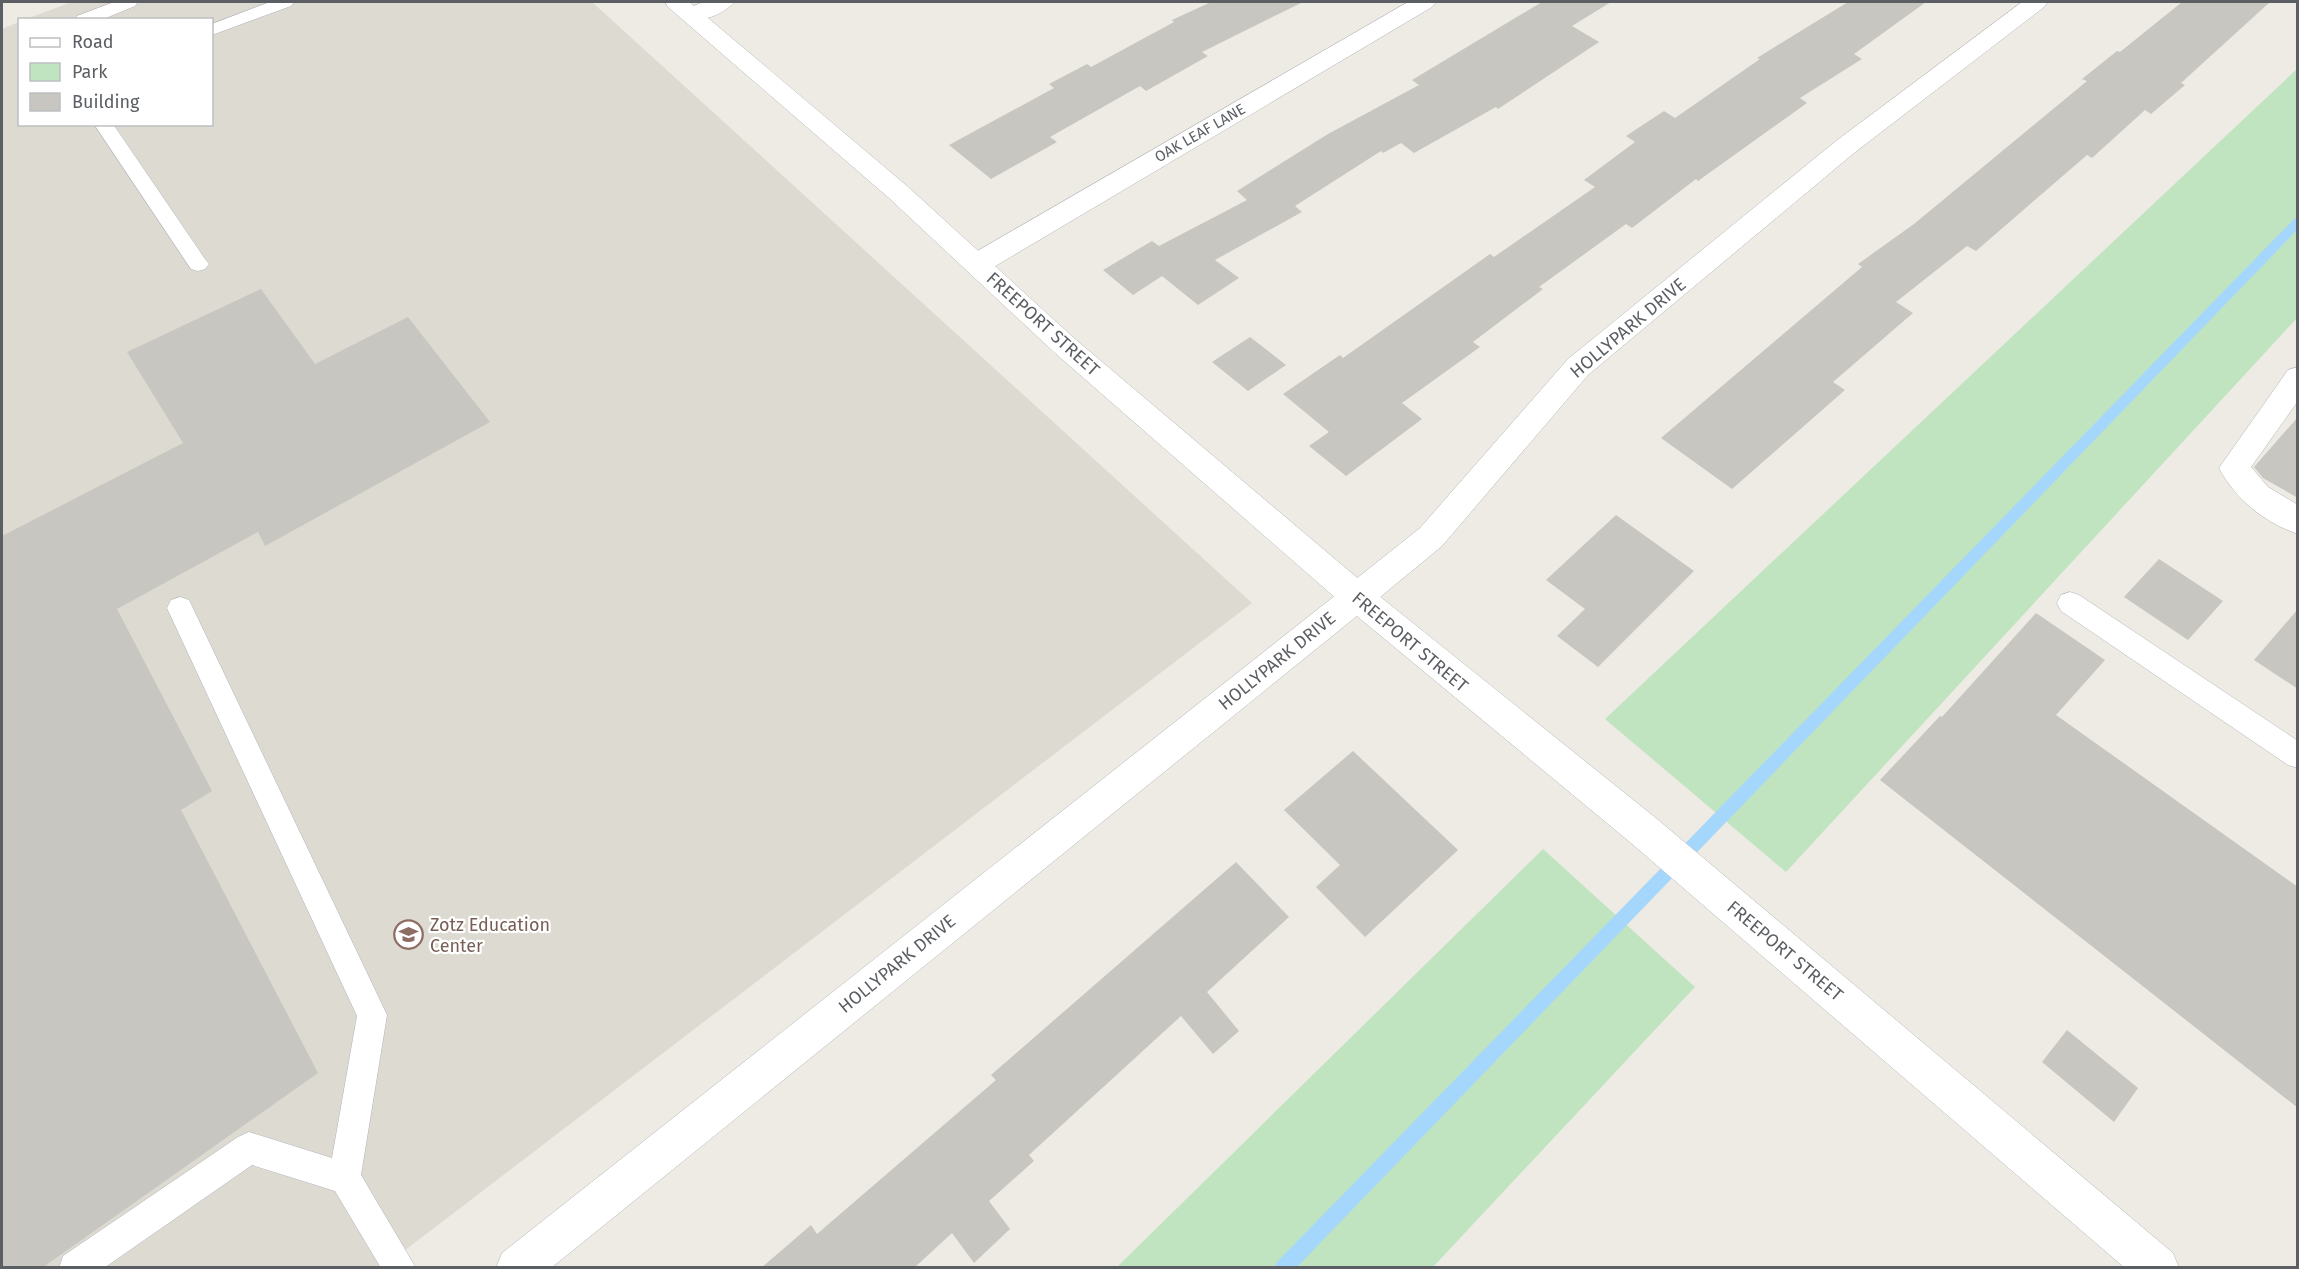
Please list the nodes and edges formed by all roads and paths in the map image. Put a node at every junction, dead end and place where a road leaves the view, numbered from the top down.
1 (129, 2) edge
2 (285, 2) edge
3 (722, 2) edge
4 (1424, 2) edge
5 (2036, 2) edge
6 (684, 8) edge
7 (88, 18) edge
8 (213, 30) edge
9 (104, 126) edge
10 (198, 264) dead end
11 (976, 264) junction
12 (2298, 378) edge
13 (2298, 521) edge
14 (1357, 597) junction
15 (2070, 603) dead end
16 (180, 608) dead end
17 (2298, 756) edge
18 (345, 1178) junction
19 (75, 1268) edge
20 (400, 1268) edge
21 (517, 1268) edge
22 (2158, 1268) edge

1 - 7 lane
2 - 8 lane
3 - 6 street
4 - 11 street, OAK LEAF LANE
5 - 14 street, HOLLYPARK DRIVE
6 - 11 street, FREEPORT STREET
9 - 10 lane
11 - 14 street, FREEPORT STREET
12 - 13 street
14 - 21 street, HOLLYPARK DRIVE
14 - 22 street, FREEPORT STREET
15 - 17 lane
16 - 18 lane
18 - 19 lane
18 - 20 lane

